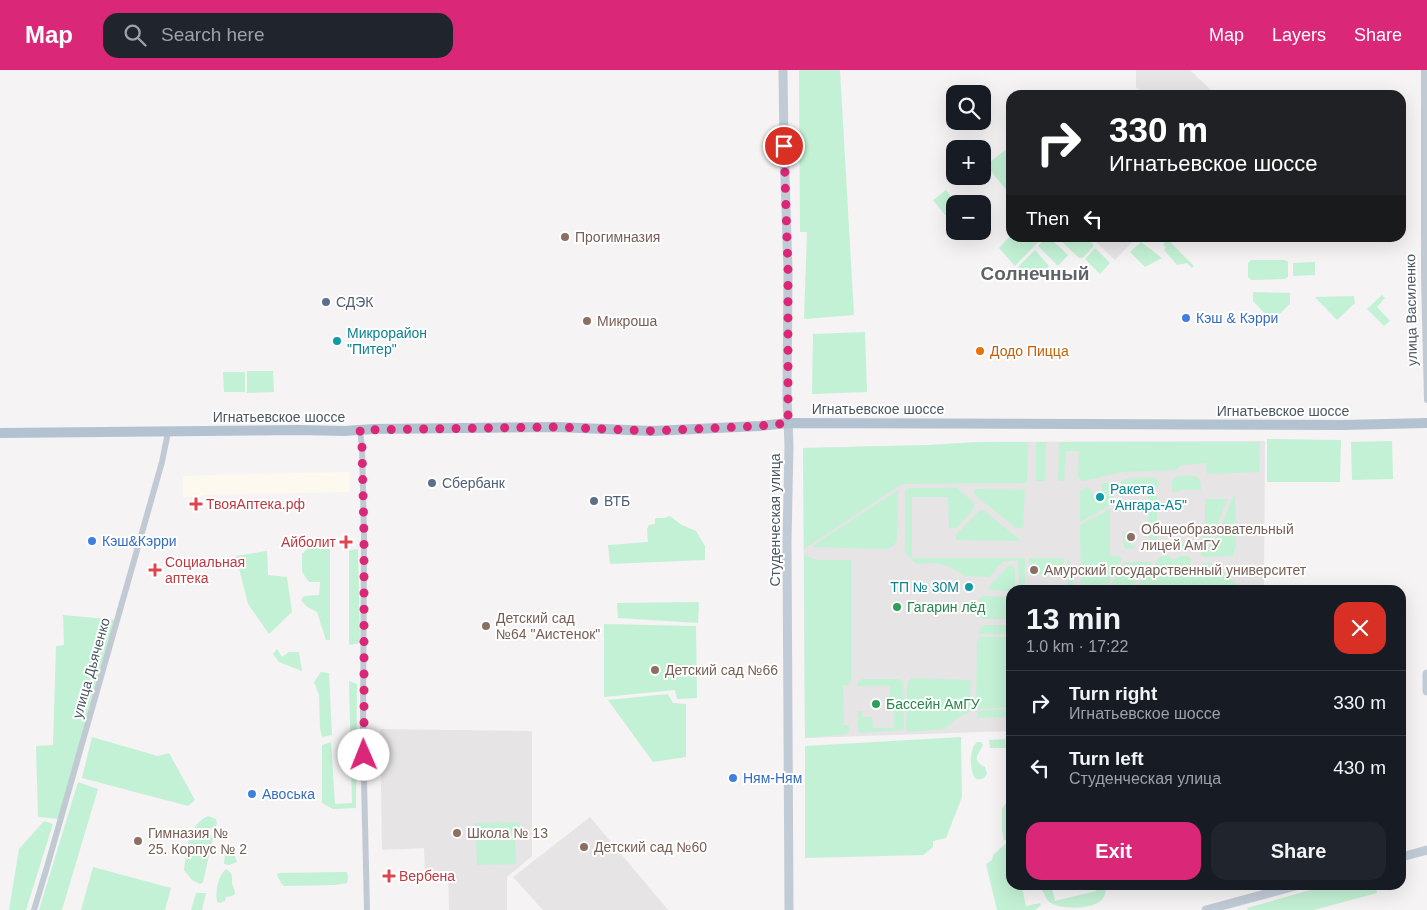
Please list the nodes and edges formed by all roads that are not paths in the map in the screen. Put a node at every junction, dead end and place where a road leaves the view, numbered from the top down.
1 (783, 70) edge
2 (1424, 70) edge
3 (1427, 400) edge
4 (1427, 422) edge
5 (788, 423) junction
6 (360, 430) junction
7 (168, 432) junction
8 (0, 433) edge
9 (1427, 674) edge
10 (1427, 691) edge
11 (1427, 850) edge
12 (1406, 856) edge
13 (1280, 890) edge
14 (34, 910) edge
15 (367, 910) edge
16 (789, 910) edge
17 (1206, 910) edge

1 - 5 main road, Студенческая улица
2 - 3 street, улица Василенко
4 - 5 main road, Игнатьевское шоссе
5 - 6 main road, Игнатьевское шоссе
5 - 16 main road, Студенческая улица
6 - 7 main road, Игнатьевское шоссе
6 - 15 street
7 - 8 main road, Игнатьевское шоссе
7 - 14 street, улица Дьяченко
9 - 10 main road
11 - 12 main road
13 - 17 main road

